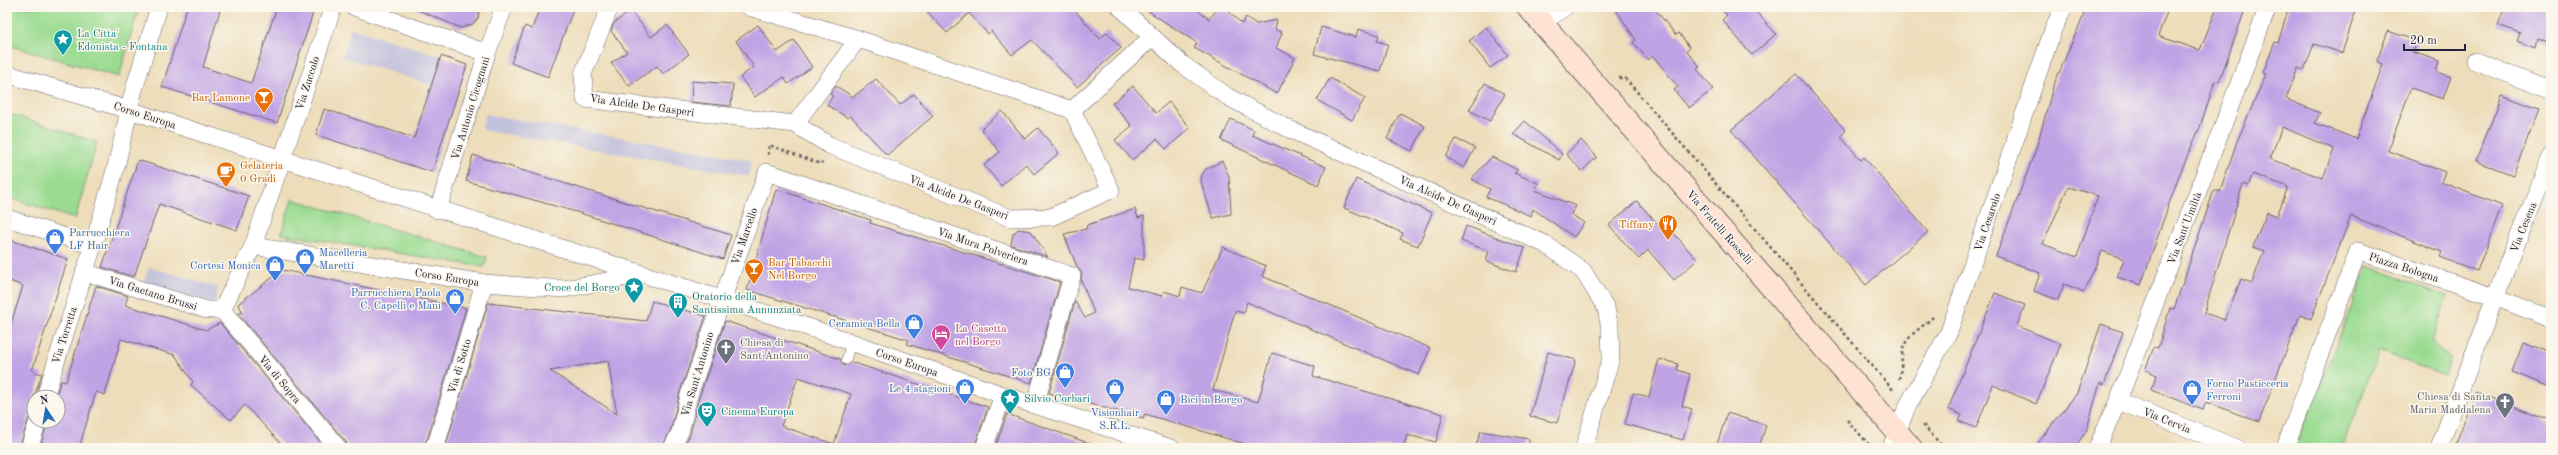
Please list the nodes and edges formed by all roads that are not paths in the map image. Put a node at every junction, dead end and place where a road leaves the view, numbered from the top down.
1 (159, 7) edge
2 (333, 7) edge
3 (354, 7) edge
4 (504, 7) edge
5 (610, 7) edge
6 (749, 7) edge
7 (1120, 7) edge
8 (1528, 7) edge
9 (1565, 7) edge
10 (2064, 7) edge
11 (2268, 7) edge
12 (1541, 24) junction
13 (1152, 37) junction
14 (858, 40) junction
15 (487, 53) junction
16 (2474, 61) dead end
17 (7, 74) edge
18 (2551, 91) edge
19 (129, 110) junction
20 (1072, 110) junction
21 (795, 124) junction
22 (2551, 157) edge
23 (282, 160) junction
24 (767, 172) joint
25 (438, 210) junction
26 (7, 218) edge
27 (93, 246) junction
28 (253, 246) junction
29 (84, 272) junction
30 (642, 275) junction
31 (484, 283) junction
32 (2495, 297) junction
33 (722, 300) junction
34 (222, 310) junction
35 (2551, 319) edge
36 (851, 342) junction
37 (846, 360) dead end
38 (47, 389) edge
39 (1003, 395) junction
40 (2118, 401) junction
41 (1035, 405) junction
42 (35, 429) edge
43 (1126, 441) edge
44 (1900, 443) edge
45 (438, 446) edge
46 (29, 448) edge
47 (338, 448) edge
48 (672, 448) edge
49 (984, 448) edge
50 (1171, 448) edge
51 (1584, 448) edge
52 (2097, 448) edge
53 (2237, 448) edge
54 (2285, 448) edge
55 (2439, 448) edge

1 - 19 street, Via Torretta
2 - 23 street, Via Zuccolo
3 - 15 street
4 - 15 street, Via Antonio Cicognani
5 - 21 street, Via Alcide De Gasperi
6 - 14 street
7 - 13 street, Via Alcide De Gasperi
8 - 12 main road, Via Fratelli Rosselli
9 - 12 street
10 - 44 street, Via Cesarolo
11 - 40 street, Via Sant'Umiltà
12 - 44 main road, Via Fratelli Rosselli
13 - 20 street
13 - 51 street, Via Alcide De Gasperi
14 - 20 street
14 - 21 street
15 - 25 street, Via Antonio Cicognani
16 - 18 street
17 - 19 street, Corso Europa
19 - 23 street, Corso Europa
19 - 27 street, Via Torretta
20 - 21 street, Via Alcide De Gasperi
22 - 32 street, Via Cesena
23 - 25 street, Corso Europa
23 - 28 street
24 - 33 street, Via Marcello
24 - 41 street, Via Mura Polveriera
25 - 30 street, Corso Europa
26 - 27 street
27 - 29 street, Via Torretta
28 - 31 street, Corso Europa
28 - 34 street
29 - 34 street, Via Gaetano Brussi
29 - 38 street, Via Torretta
30 - 31 street, Corso Europa
30 - 33 street, Corso Europa
31 - 45 street, Via di Sotto
32 - 35 street
32 - 54 street, Piazza Bologna
32 - 55 street
33 - 36 street, Corso Europa
33 - 48 street, Via Sant'Antonino
34 - 47 street, Via di Sopra
36 - 37 lane
36 - 39 street, Corso Europa
39 - 41 street, Corso Europa
39 - 49 street
40 - 52 street, Via Sant'Umiltà
40 - 53 street, Via Cervia
41 - 43 street, Corso Europa
42 - 46 street
43 - 50 street, Corso Europa

